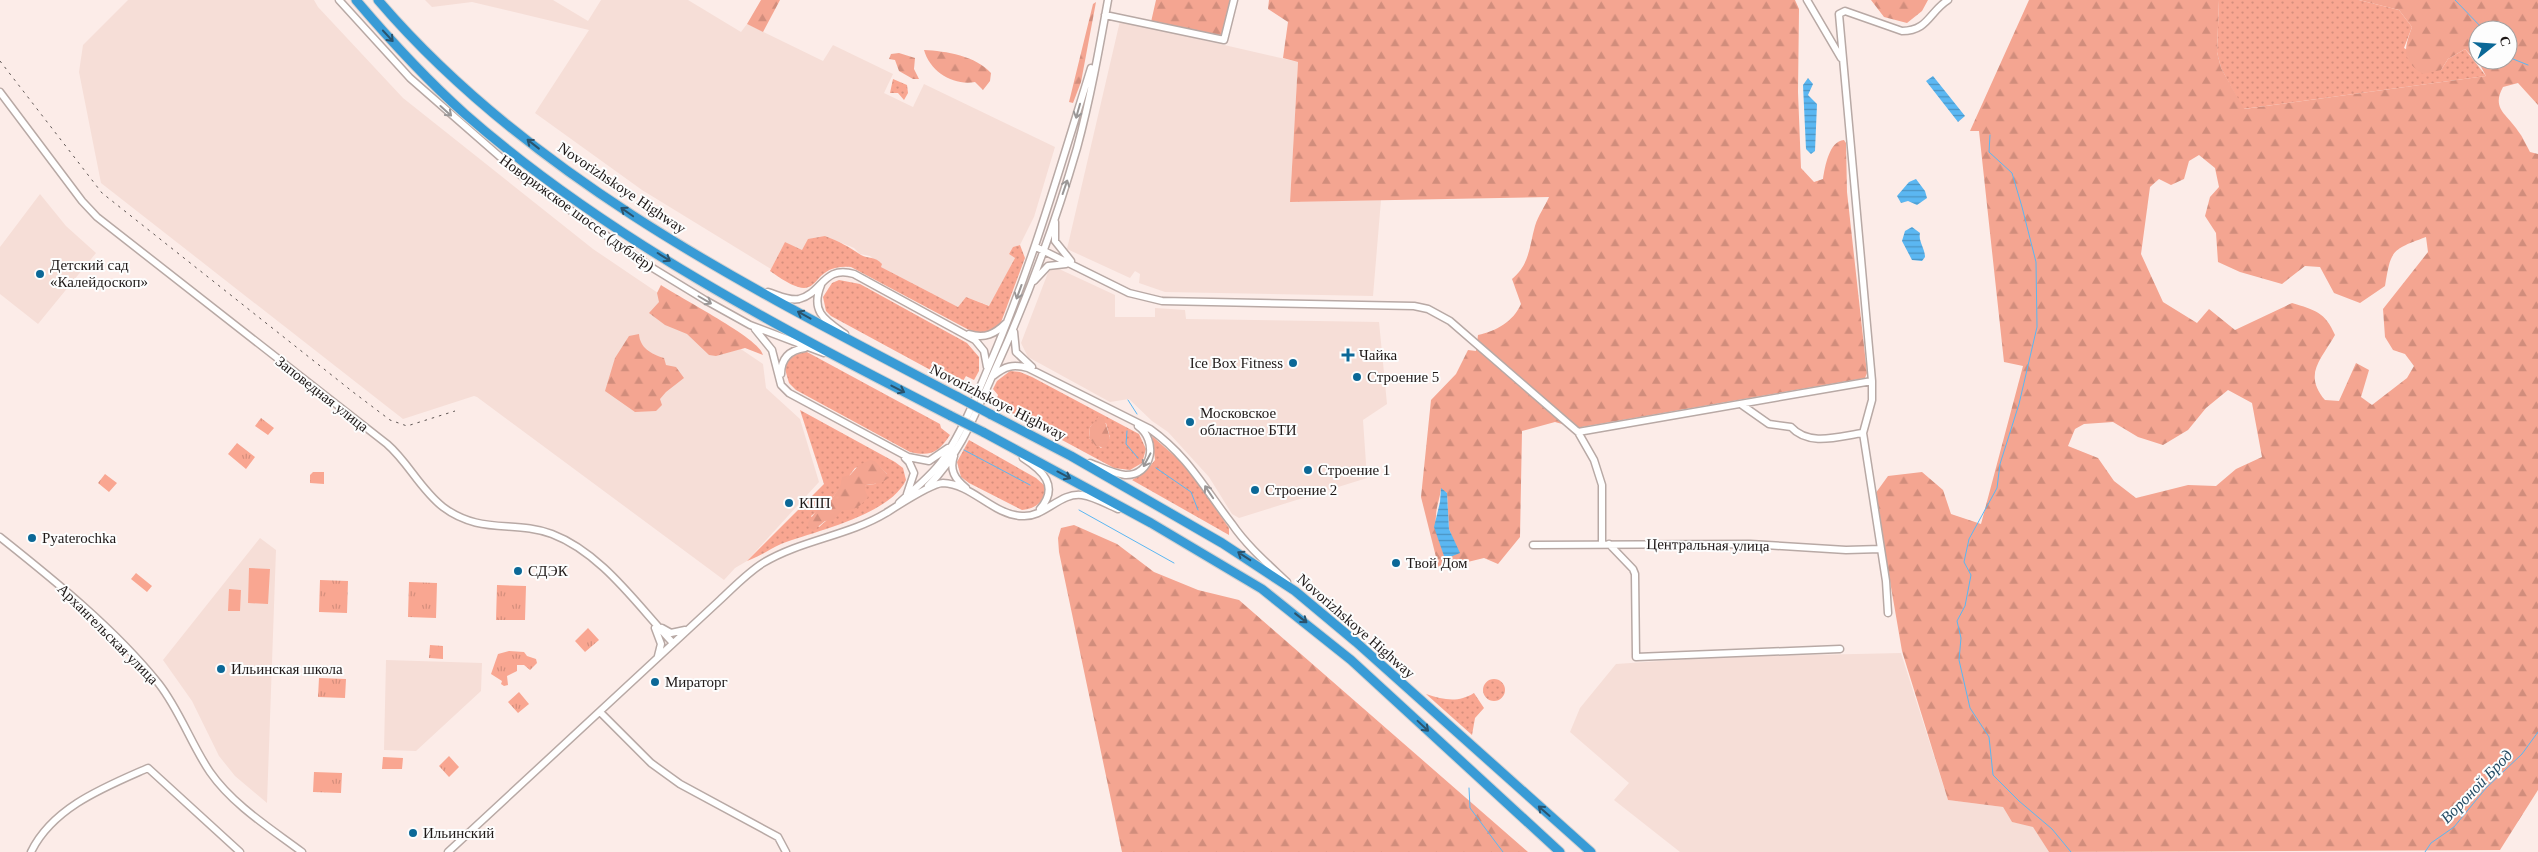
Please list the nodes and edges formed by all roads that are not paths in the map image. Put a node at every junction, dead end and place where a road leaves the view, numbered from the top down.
1 (339, 0) edge
2 (356, 0) edge
3 (378, 0) edge
4 (1108, 0) edge
5 (1234, 0) edge
6 (1807, 0) edge
7 (1948, 0) edge
8 (1105, 15) junction
9 (1098, 48) junction
10 (1844, 64) junction
11 (0, 92) edge
12 (1055, 216) junction
13 (1036, 247) junction
14 (1043, 250) junction
15 (1075, 266) junction
16 (822, 282) junction
17 (1029, 287) junction
18 (760, 290) junction
19 (1009, 320) junction
20 (750, 325) junction
21 (1015, 326) junction
22 (963, 332) junction
23 (806, 348) junction
24 (878, 355) junction
25 (855, 367) junction
26 (987, 370) junction
27 (1041, 374) junction
28 (991, 378) junction
29 (1872, 381) junction
30 (789, 393) junction
31 (1742, 405) junction
32 (1131, 422) junction
33 (1578, 432) junction
34 (1863, 432) junction
35 (1006, 444) junction
36 (954, 447) junction
37 (898, 453) junction
38 (1071, 456) junction
39 (973, 493) junction
40 (920, 494) junction
41 (906, 496) junction
42 (894, 508) junction
43 (1033, 514) junction
44 (1151, 523) junction
45 (0, 537) edge
46 (1605, 543) junction
47 (1534, 545) dead end
48 (1882, 549) junction
49 (1299, 594) junction
50 (1888, 613) dead end
51 (651, 620) junction
52 (689, 628) junction
53 (673, 643) junction
54 (1840, 649) dead end
55 (656, 659) junction
56 (600, 712) junction
57 (31, 852) edge
58 (240, 852) edge
59 (302, 852) edge
60 (448, 852) edge
61 (786, 852) edge
62 (1560, 852) edge
63 (1591, 852) edge

1 -> 20 street, Новорижское шоссе (дублёр)
2 -> 25 highway, Novorizhskoye Highway
18 -> 3 highway, Novorizhskoye Highway
4 - 8 street
5 - 8 street
6 - 10 street
7 - 10 street
8 - 9 street
12 -> 9 street
9 -> 13 street
10 - 29 street
11 - 51 street, Заповедная улица
12 - 14 street
12 - 15 street
13 - 14 street
13 -> 19 street
14 - 15 street
14 - 17 street
15 - 17 street
15 - 33 street
16 - 18 street
16 - 22 street
16 - 24 street
17 - 21 street
24 -> 18 highway, Novorizhskoye Highway
19 - 22 street
19 - 26 street
20 - 23 street, Новорижское шоссе (дублёр)
20 - 30 street
21 - 27 street
21 - 28 street
22 - 26 street
23 - 25 street, Новорижское шоссе (дублёр)
23 - 30 street
24 - 38 highway, Novorizhskoye Highway, bridge
25 -> 35 highway, Novorizhskoye Highway, bridge
26 - 36 street
27 - 28 street
27 - 32 street
28 - 36 street
29 - 31 street
29 - 34 street
30 - 37 street
31 - 33 street
31 - 34 street
32 -> 38 street
49 -> 32 street
33 - 46 street
34 - 48 street
35 - 43 street
35 -> 44 highway, Novorizhskoye Highway
36 - 37 street
36 - 39 street
36 - 40 street
36 - 41 street
37 - 41 street
49 -> 38 highway, Novorizhskoye Highway
39 - 40 street
39 - 43 street
40 - 42 street
41 - 42 street
42 - 52 street
43 - 44 street
44 -> 62 highway, Novorizhskoye Highway
45 - 59 street, Архангельская улица
46 - 47 street, Центральная улица
46 - 48 street, Центральная улица
46 - 54 street
48 - 50 street
63 -> 49 highway, Novorizhskoye Highway
51 - 52 street
51 - 53 street, Заповедная улица
51 - 55 street
52 - 53 street
53 - 55 street
55 - 56 street
56 - 60 street
56 - 61 street
57 - 58 street

